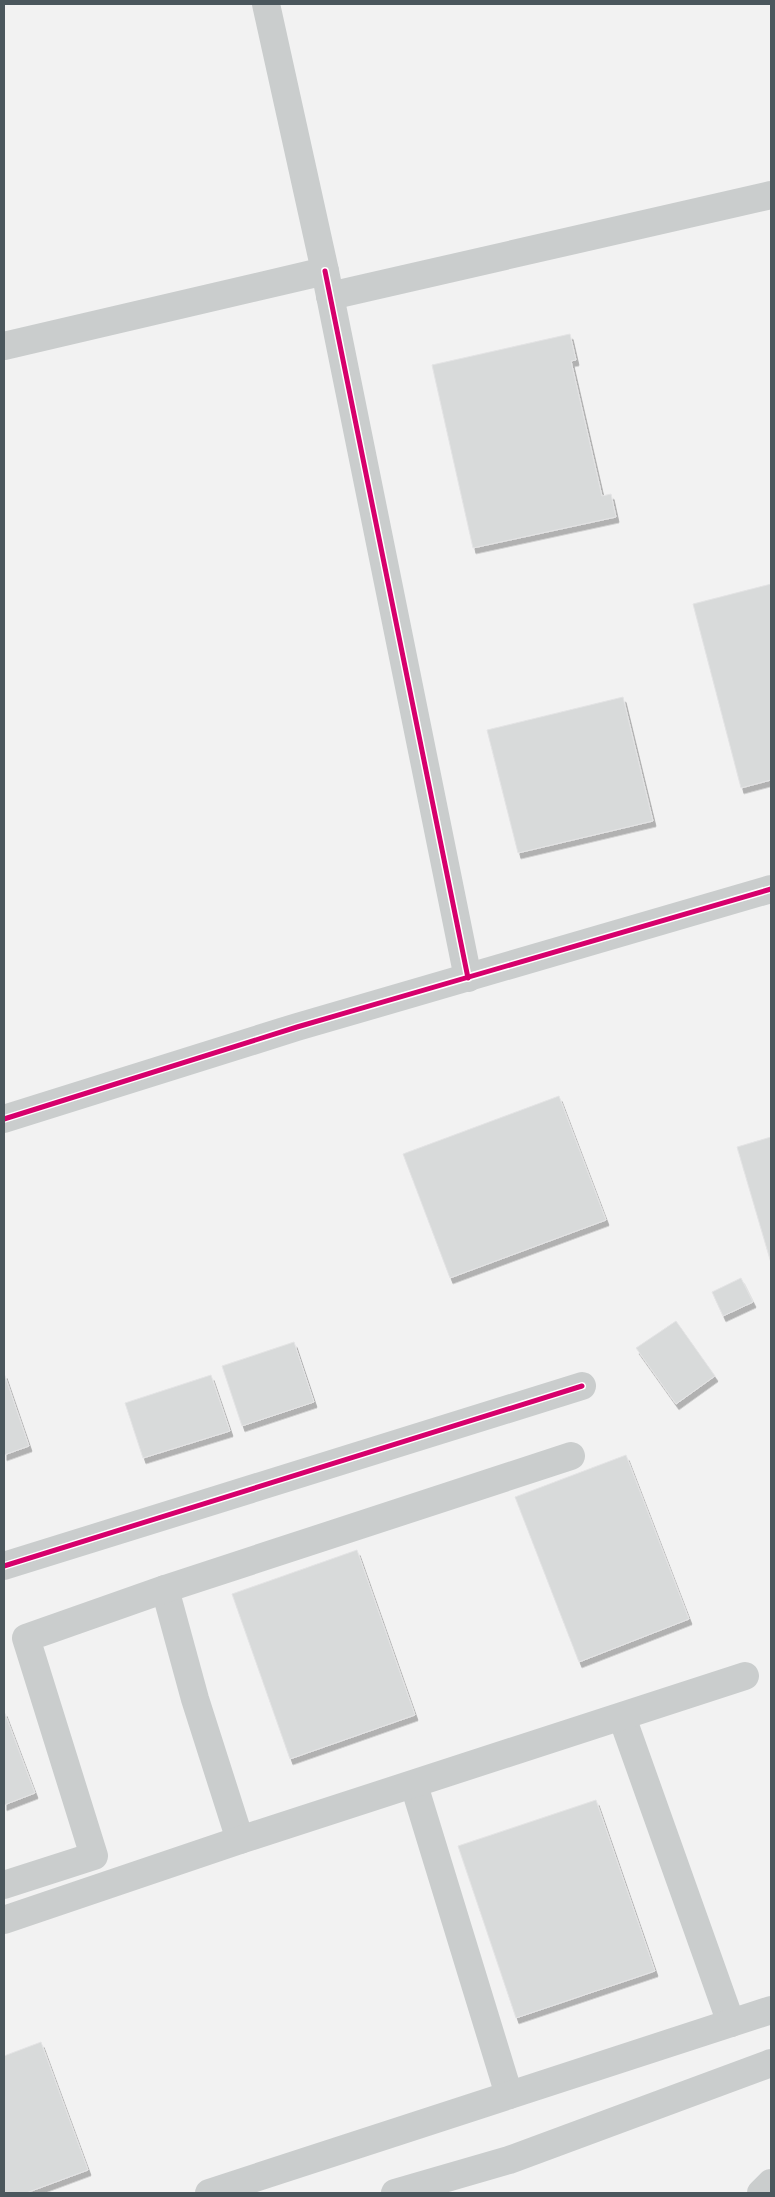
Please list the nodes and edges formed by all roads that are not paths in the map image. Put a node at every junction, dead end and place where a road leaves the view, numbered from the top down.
1 (266, 4) edge
2 (771, 195) edge
3 (327, 284) junction
4 (4, 346) edge
5 (771, 889) edge
6 (468, 978) junction
7 (4, 1120) edge
8 (582, 1386) dead end
9 (570, 1456) dead end
10 (4, 1566) edge
11 (165, 1589) junction
12 (745, 1676) dead end
13 (622, 1717) junction
14 (414, 1785) junction
15 (240, 1840) junction
16 (4, 1885) edge
17 (4, 1920) edge
18 (771, 2010) edge
19 (730, 2023) junction
20 (771, 2064) edge
21 (509, 2095) junction
22 (771, 2184) edge
23 (209, 2193) edge
24 (395, 2193) edge
25 (761, 2193) edge

1 - 3 street
2 - 3 street
3 - 4 street
3 - 6 street
5 - 6 street
6 - 7 street
8 - 10 street
9 - 11 street
11 - 15 street
11 - 16 street
12 - 13 street
13 - 14 street
13 - 19 street
14 - 15 street
14 - 21 street
15 - 17 street
18 - 19 street
19 - 21 street
20 - 24 street
21 - 23 street
22 - 25 street

